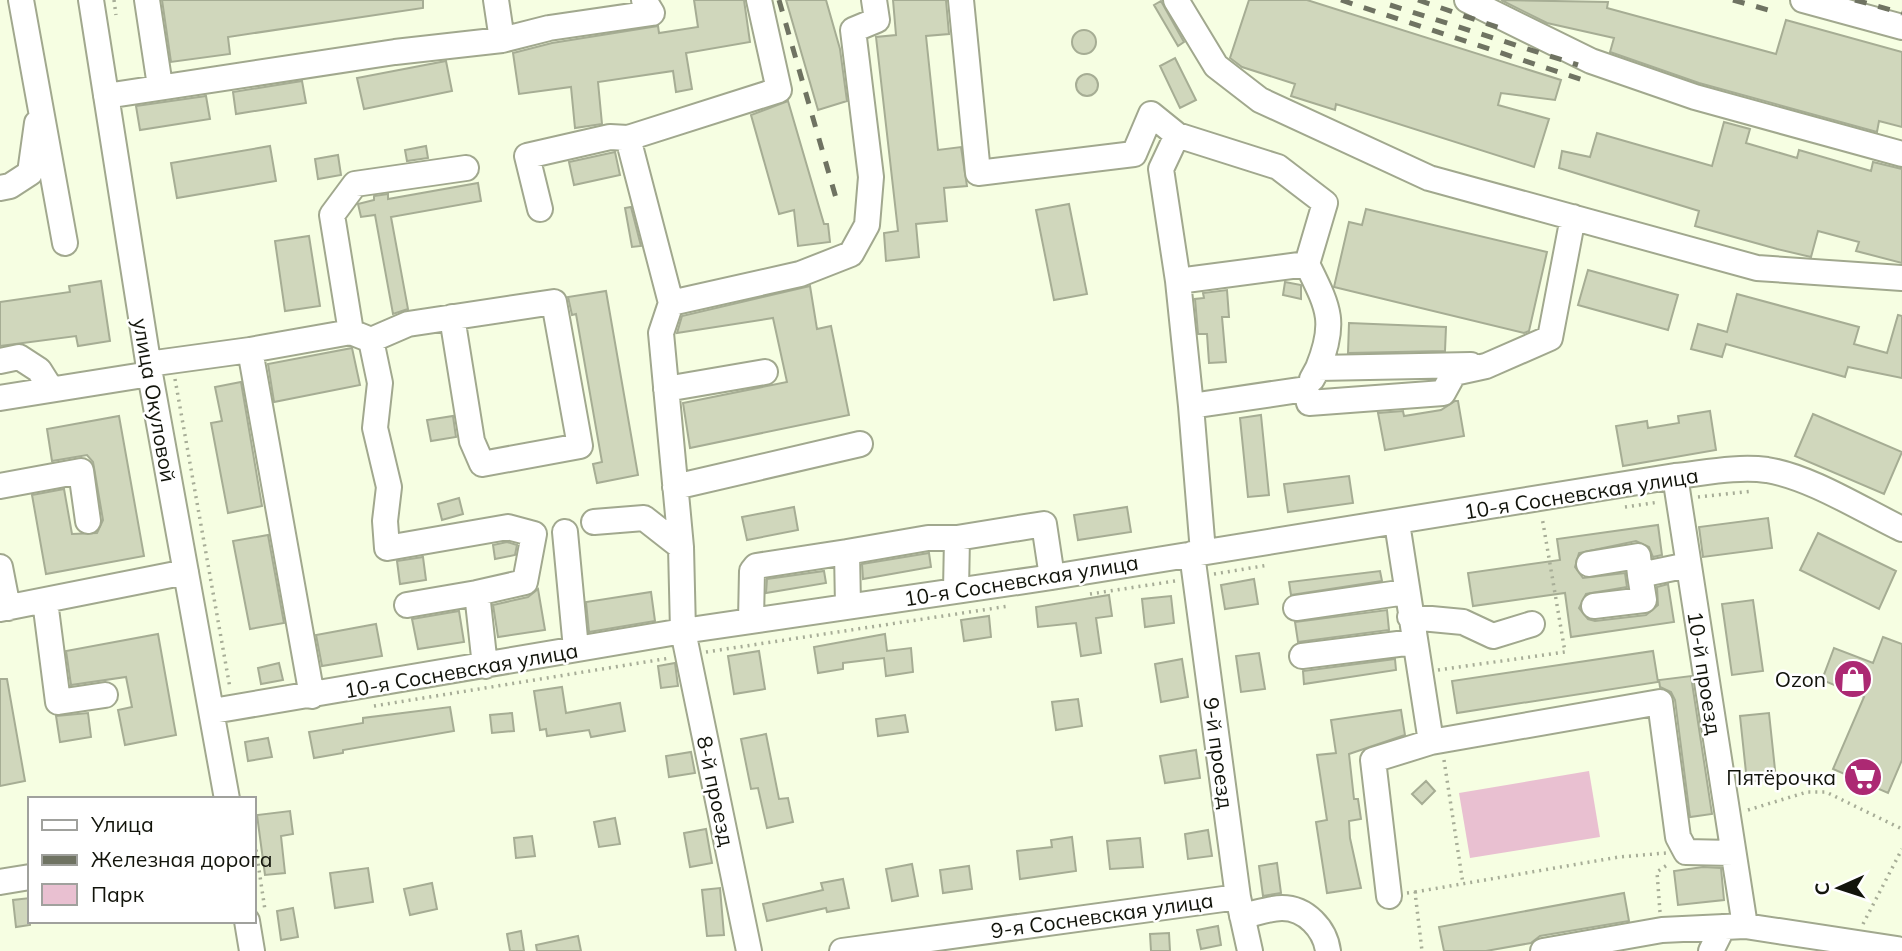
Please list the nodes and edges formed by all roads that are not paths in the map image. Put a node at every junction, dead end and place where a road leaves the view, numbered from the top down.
1 (21, 0) edge
2 (91, 0) edge
3 (147, 0) edge
4 (496, 0) edge
5 (645, 0) edge
6 (759, 0) edge
7 (874, 0) edge
8 (961, 0) edge
9 (1176, 0) edge
10 (1467, 0) edge
11 (1803, 0) edge
12 (1902, 27) edge
13 (502, 40) junction
14 (160, 86) junction
15 (106, 96) junction
16 (40, 101) junction
17 (1177, 135) junction
18 (628, 138) junction
19 (1902, 154) edge
20 (466, 168) dead end
21 (0, 188) edge
22 (540, 209) dead end
23 (1573, 217) junction
24 (65, 243) dead end
25 (1307, 264) junction
26 (1902, 278) edge
27 (1178, 281) junction
28 (671, 303) junction
29 (452, 317) junction
30 (361, 336) junction
31 (250, 349) junction
32 (0, 361) edge
33 (156, 366) junction
34 (1486, 366) junction
35 (765, 372) dead end
36 (1312, 378) junction
37 (51, 389) junction
38 (666, 389) junction
39 (0, 398) edge
40 (1191, 406) junction
41 (860, 444) dead end
42 (0, 486) edge
43 (675, 487) junction
44 (1676, 487) junction
45 (88, 521) dead end
46 (594, 522) dead end
47 (1397, 523) junction
48 (1902, 529) edge
49 (565, 532) dead end
50 (957, 538) junction
51 (681, 547) junction
52 (847, 552) junction
53 (1197, 561) junction
54 (1589, 564) dead end
55 (1688, 565) junction
56 (0, 567) edge
57 (186, 572) junction
58 (1640, 575) junction
59 (1052, 577) junction
60 (956, 590) junction
61 (1406, 592) junction
62 (477, 593) junction
63 (44, 601) junction
64 (408, 605) dead end
65 (848, 606) junction
66 (1594, 606) dead end
67 (4, 608) edge
68 (1296, 608) dead end
69 (1410, 617) junction
70 (751, 620) junction
71 (1532, 624) dead end
72 (683, 631) junction
73 (1414, 642) junction
74 (576, 649) junction
75 (1302, 656) dead end
76 (485, 666) junction
77 (104, 695) dead end
78 (312, 696) junction
79 (223, 709) junction
80 (1436, 741) junction
81 (227, 797) edge
82 (1733, 853) junction
83 (28, 877) edge
84 (0, 882) edge
85 (1389, 896) road end
86 (1240, 906) junction
87 (255, 923) edge
88 (1734, 926) junction
89 (1898, 946) edge
90 (252, 951) edge
91 (749, 951) edge
92 (842, 951) edge
93 (1250, 951) edge
94 (1328, 951) edge
95 (1543, 951) edge
96 (1711, 951) edge

1 - 16 street
2 - 15 street, улица Окуловой
3 - 14 street
4 - 13 street
5 - 13 street
6 - 18 street
7 - 28 street
8 - 17 street
9 - 23 street
10 - 19 street
11 - 12 street
13 - 14 street
14 - 15 street
15 - 33 street, улица Окуловой
16 - 21 street
16 - 24 street
17 - 25 street
17 - 27 street, 9-й проезд
18 - 22 street
18 - 28 street
20 - 30 street
23 - 26 street
23 - 34 street
25 - 27 street
25 - 36 street
27 - 40 street, 9-й проезд
28 - 38 street, 8-й проезд
29 - 29 street
29 - 30 street
30 - 31 street
30 - 62 street
31 - 33 street
31 - 78 street
32 - 37 street
33 - 37 street
33 - 57 street, улица Окуловой
34 - 36 street
34 - 36 street
35 - 38 street
36 - 40 street
37 - 39 street
38 - 43 street, 8-й проезд
40 - 53 street, 9-й проезд
41 - 43 street
42 - 45 street
43 - 51 street, 8-й проезд
44 - 47 street, 10-я Сосневская улица
44 - 48 street, 10-я Сосневская улица
44 - 55 street, 10-й проезд
46 - 51 street
47 - 53 street, 10-я Сосневская улица
47 - 61 street
49 - 74 street
50 - 52 street
50 - 59 street
50 - 60 street
51 - 72 street, 8-й проезд
52 - 65 street
52 - 70 street
53 - 59 street, 10-я Сосневская улица
53 - 86 street, 9-й проезд
54 - 58 street
55 - 58 street
55 - 82 street, 10-й проезд
56 - 67 street
57 - 63 street
57 - 79 street, улица Окуловой
58 - 66 street
59 - 60 street, 10-я Сосневская улица
60 - 65 street, 10-я Сосневская улица
61 - 68 street
61 - 69 street
62 - 64 street
62 - 76 street
63 - 67 street
63 - 77 street
65 - 70 street, 10-я Сосневская улица
69 - 71 street
69 - 73 street
70 - 72 street, 10-я Сосневская улица
72 - 74 street, 10-я Сосневская улица
72 - 91 street, 8-й проезд
73 - 75 street
73 - 80 street
74 - 76 street, 10-я Сосневская улица
76 - 78 street, 10-я Сосневская улица
78 - 79 street, 10-я Сосневская улица
79 - 81 street, улица Окуловой
80 - 82 street
80 - 85 street
82 - 88 street, 10-й проезд
83 - 84 street
86 - 92 street, 9-я Сосневская улица
86 - 93 street, 9-й проезд
86 - 94 street, 9-я Сосневская улица
87 - 90 street
88 - 89 street
88 - 95 street
88 - 96 street

